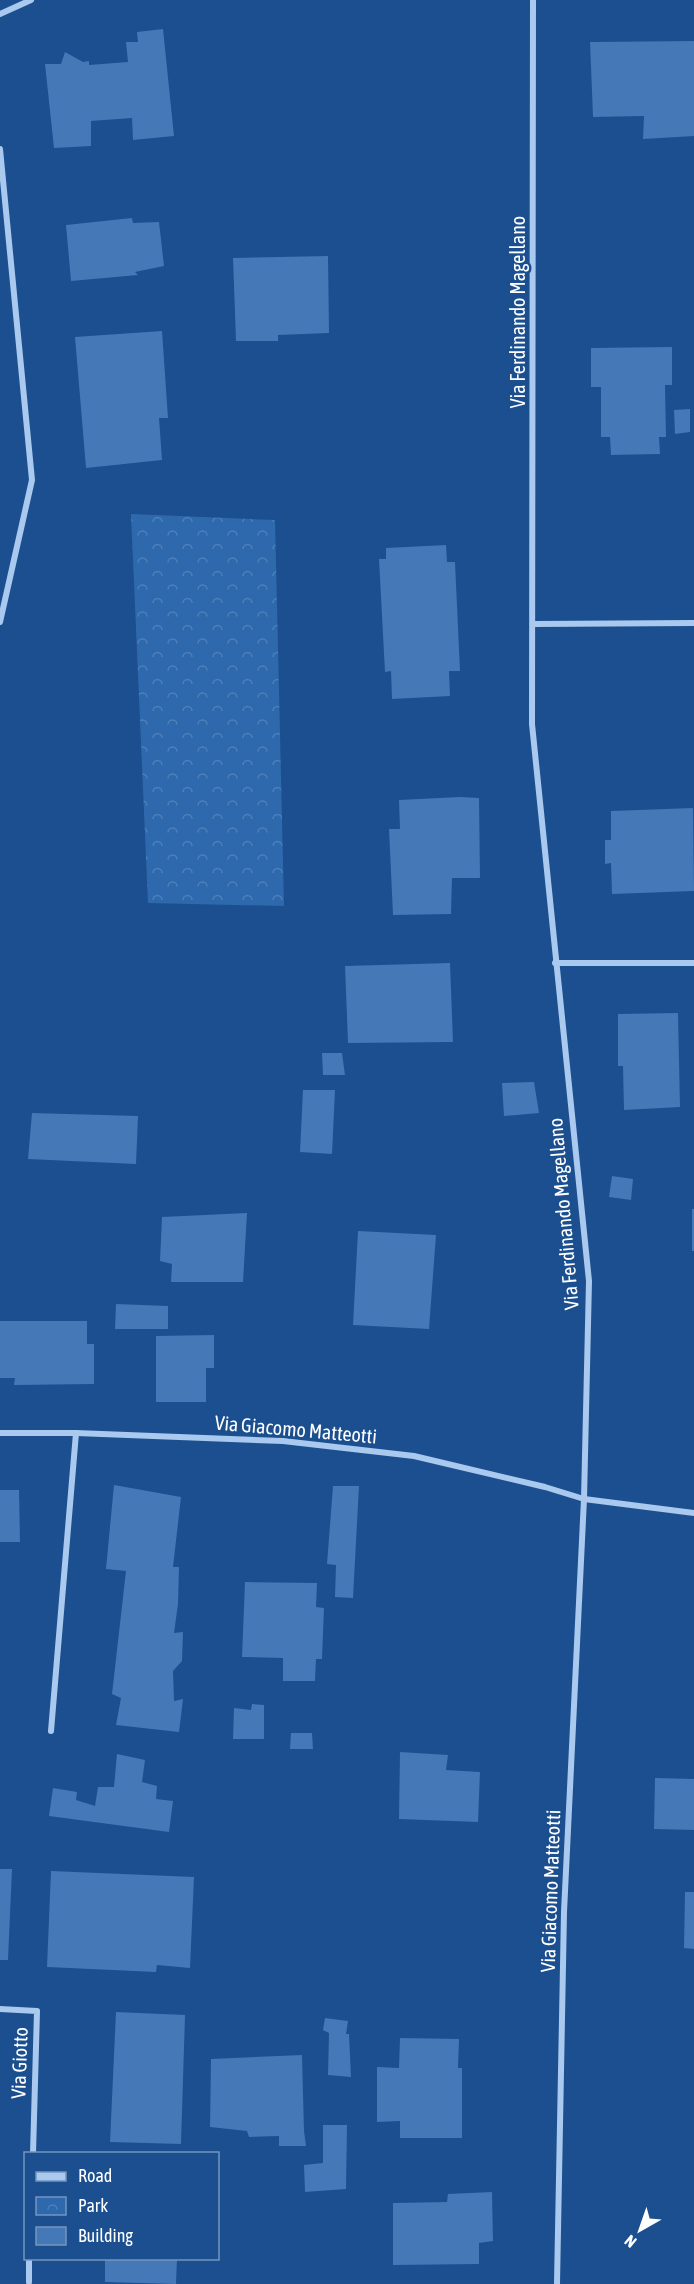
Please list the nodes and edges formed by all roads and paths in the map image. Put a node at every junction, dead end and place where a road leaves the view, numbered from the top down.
1 (31, 0) edge
2 (533, 0) edge
3 (0, 14) edge
4 (0, 149) edge
5 (0, 622) edge
6 (694, 623) edge
7 (534, 624) junction
8 (555, 963) junction
9 (694, 963) edge
10 (0, 1433) edge
11 (76, 1433) junction
12 (584, 1499) junction
13 (694, 1513) edge
14 (51, 1731) dead end
15 (0, 2009) edge
16 (33, 2152) edge
17 (29, 2260) edge
18 (28, 2282) dead end
19 (557, 2284) edge

1 - 3 street
2 - 7 street, Via Ferdinando Magellano
4 - 5 street
6 - 7 street
7 - 8 street, Via Ferdinando Magellano
8 - 9 street
8 - 12 street, Via Ferdinando Magellano
10 - 11 street, Via Giacomo Matteotti
11 - 12 street, Via Giacomo Matteotti
11 - 14 street
12 - 13 street, Via Giacomo Matteotti
12 - 19 street, Via Giacomo Matteotti
15 - 16 street, Via Giotto
17 - 18 street

